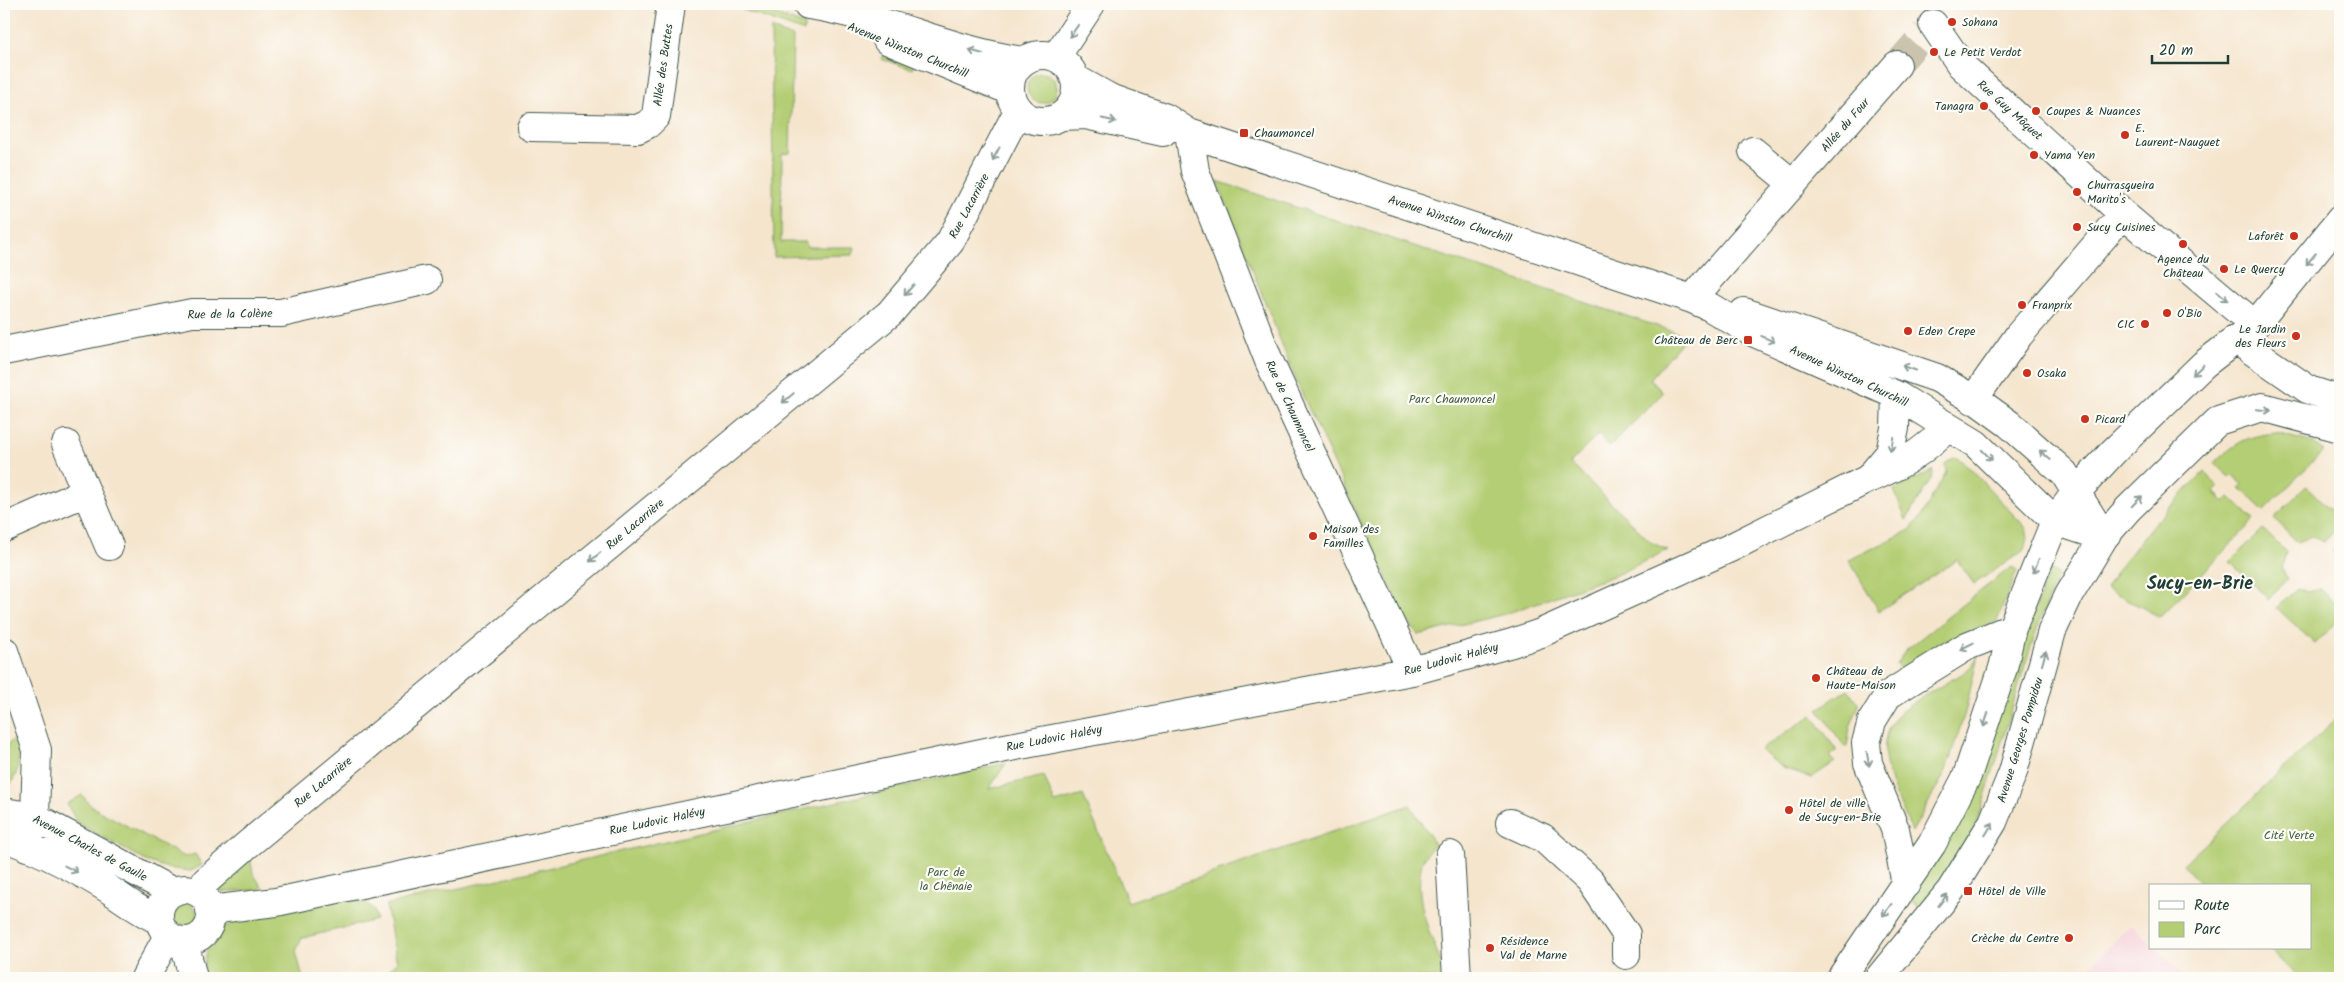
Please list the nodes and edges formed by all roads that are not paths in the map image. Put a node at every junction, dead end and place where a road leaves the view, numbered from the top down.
1 (671, 4) edge
2 (807, 4) edge
3 (1091, 4) edge
4 (1933, 20) edge
5 (1056, 57) junction
6 (1023, 61) junction
7 (1897, 65) tunnel mouth
8 (1074, 78) junction
9 (1014, 100) junction
10 (1061, 116) junction
11 (531, 127) dead end
12 (1189, 133) junction
13 (1752, 151) dead end
14 (1793, 184) junction
15 (2123, 214) junction
16 (2340, 220) edge
17 (427, 280) dead end
18 (1701, 303) junction
19 (2245, 332) junction
20 (4, 352) edge
21 (1896, 395) junction
22 (1973, 400) junction
23 (2340, 400) edge
24 (1948, 427) junction
25 (2340, 428) edge
26 (66, 444) dead end
27 (1868, 479) junction
28 (86, 492) junction
29 (2076, 492) junction
30 (2055, 521) junction
31 (4, 528) edge
32 (2104, 537) junction
33 (109, 546) dead end
34 (2012, 628) junction
35 (4, 651) edge
36 (1412, 671) junction
37 (4, 812) edge
38 (35, 817) junction
39 (1510, 823) dead end
40 (16, 843) edge
41 (1450, 855) dead end
42 (1906, 884) junction
43 (194, 898) junction
44 (170, 932) junction
45 (1626, 955) dead end
46 (146, 978) edge
47 (193, 978) edge
48 (1458, 978) edge
49 (1841, 978) edge
50 (1879, 978) edge

1 - 11 street, Allée des Buttes
6 -> 2 street, Avenue Winston Churchill
2 - 9 street, Avenue Winston Churchill
3 -> 5 street
4 - 15 street, Rue Guy Môquet
5 - 6 street
5 - 8 street
6 - 9 street
7 - 14 street, Allée du Four
8 - 10 street
8 - 12 street, Avenue Winston Churchill
9 - 10 street
9 -> 43 street, Rue Lacarrière
10 -> 12 street, Avenue Winston Churchill
12 - 18 street, Avenue Winston Churchill
12 - 36 street, Rue de Chaumoncel
13 - 14 street
14 - 18 street, Allée du Four
15 -> 19 street, Rue Guy Môquet
15 - 22 street
16 -> 19 street
17 - 20 street, Rue de la Colène
18 -> 21 street, Avenue Winston Churchill
22 -> 18 street, Avenue Winston Churchill
19 - 23 street
19 -> 29 street
21 - 24 street, Avenue Winston Churchill
21 -> 27 street, Rue Ludovic Halévy
29 -> 22 street, Avenue Winston Churchill
24 - 27 street, Rue Ludovic Halévy
24 -> 30 street, Avenue Winston Churchill
32 -> 25 street
26 - 28 street
27 - 36 street, Rue Ludovic Halévy
28 - 31 street
28 - 33 street
29 - 30 street
29 - 32 street, Avenue Winston Churchill
30 - 32 street, Avenue Winston Churchill
30 -> 34 street
50 -> 32 street, Avenue Georges Pompidou
34 -> 42 street
34 -> 42 street
35 - 38 street
36 - 43 street, Rue Ludovic Halévy
37 - 38 street, Avenue Charles de Gaulle
38 - 40 street
38 - 43 street, Avenue Charles de Gaulle
39 - 45 street
40 -> 44 street
41 - 48 street
42 -> 49 street
43 - 44 street, Rue Lacarrière
43 - 44 street
44 - 46 street, Rue Lacarrière
44 - 47 street

